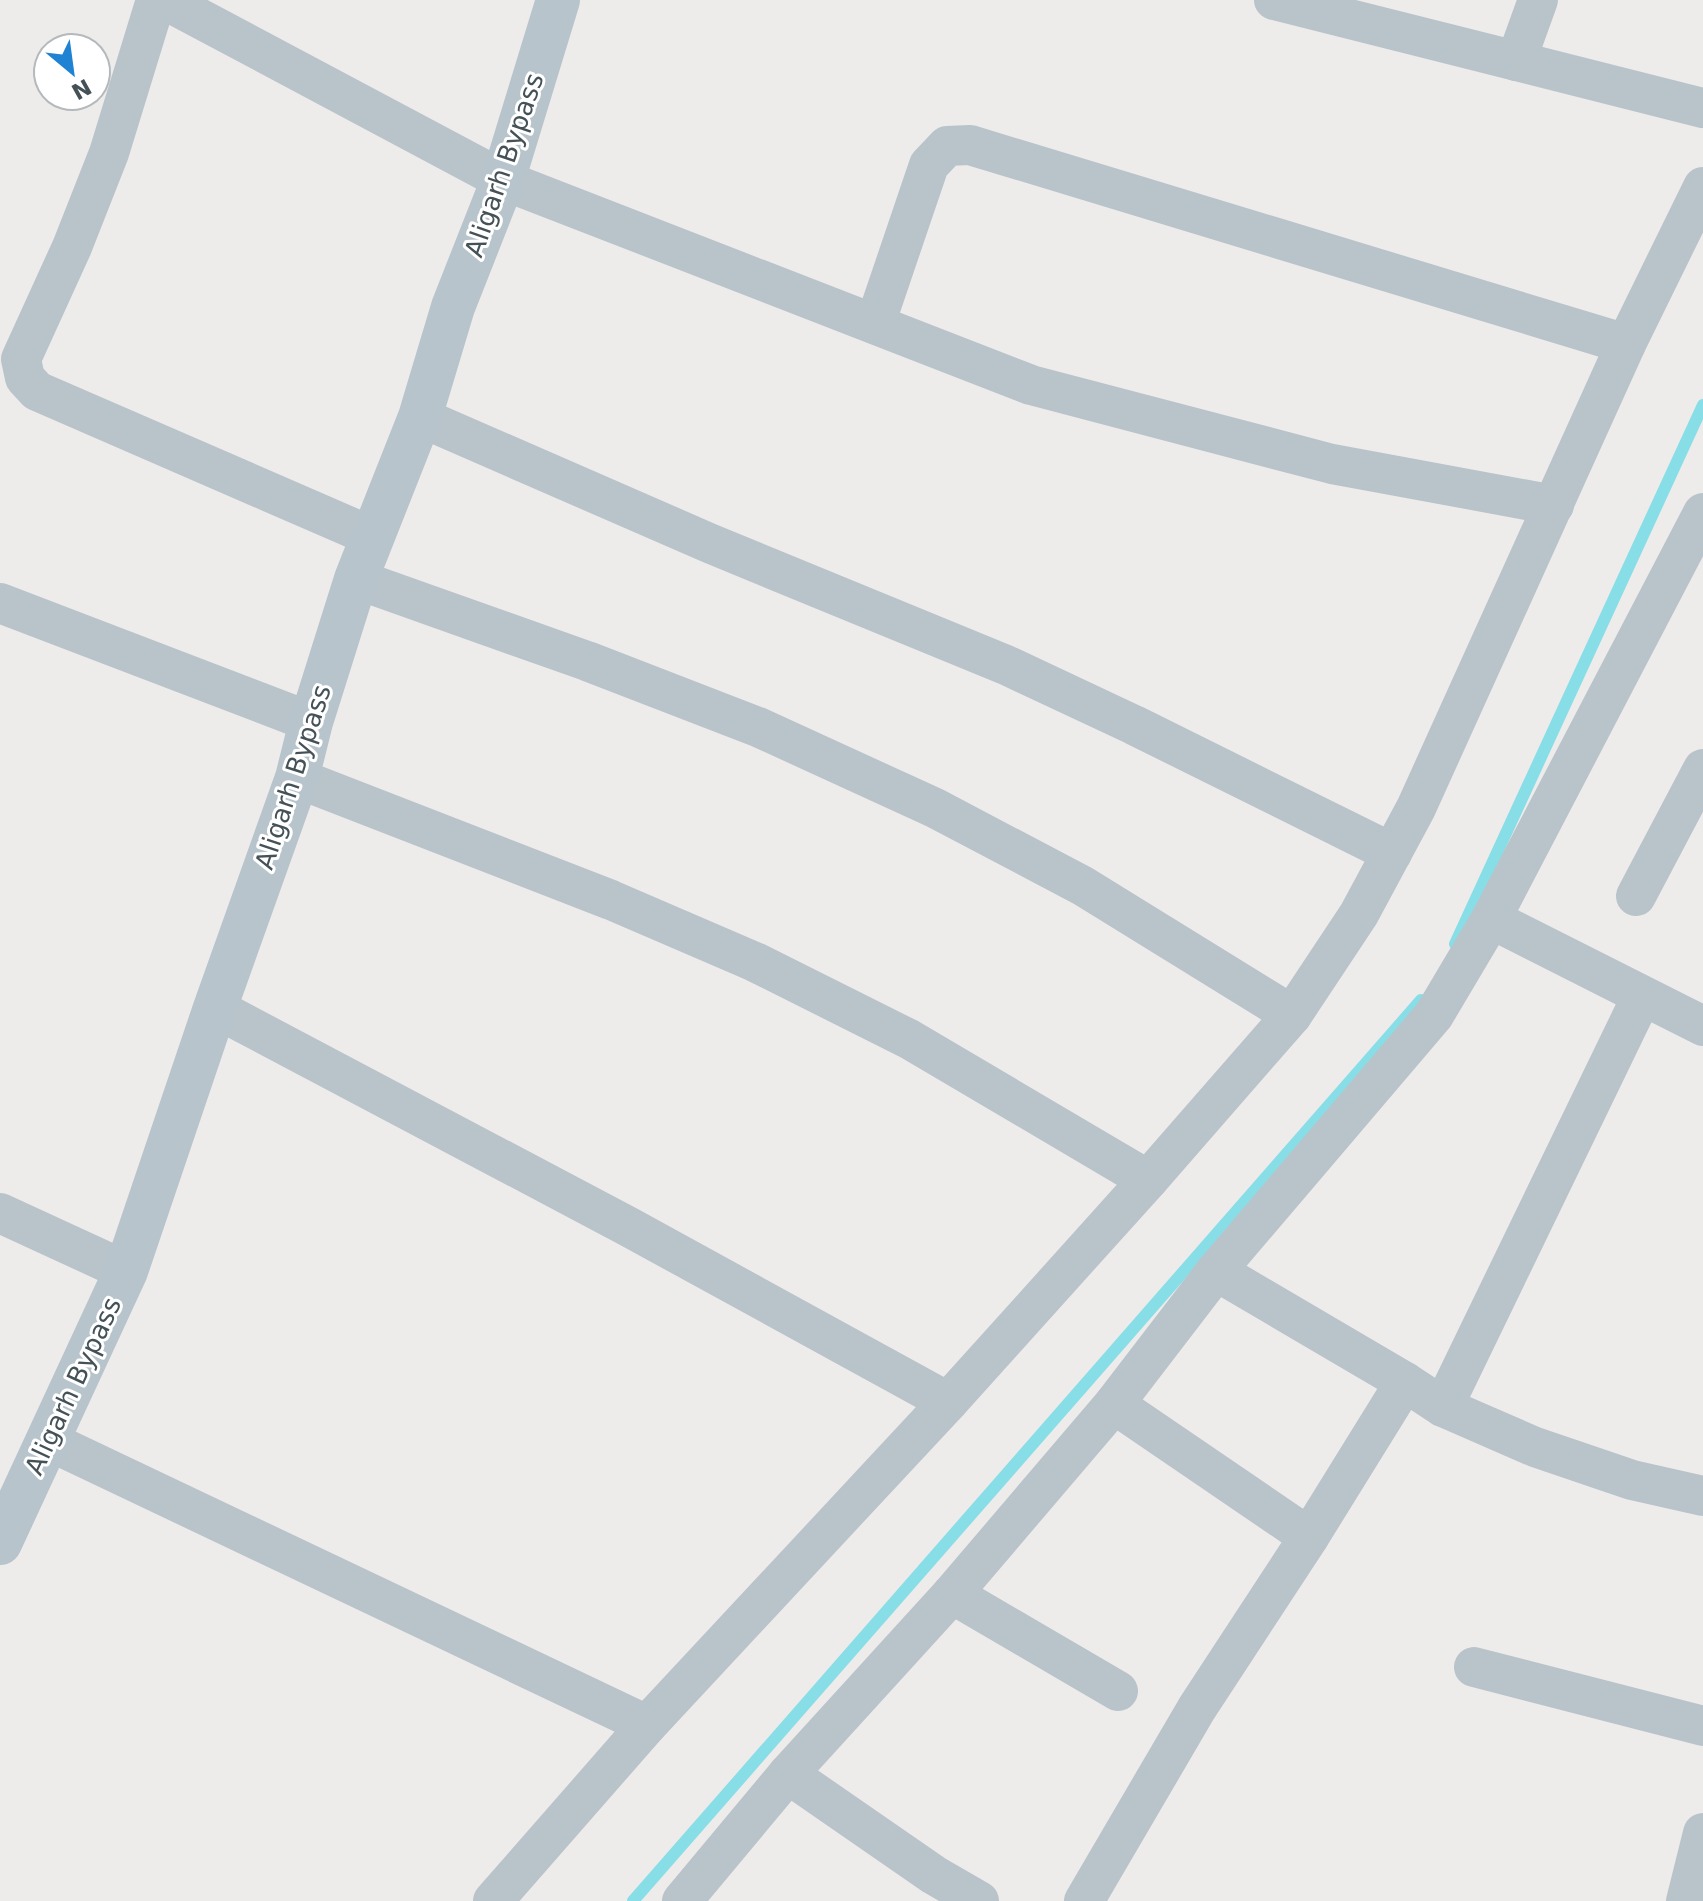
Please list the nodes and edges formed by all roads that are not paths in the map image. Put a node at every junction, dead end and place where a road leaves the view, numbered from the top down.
1 (156, 0) edge
2 (165, 0) edge
3 (558, 0) edge
4 (1274, 0) edge
5 (1538, 0) edge
6 (1516, 61) junction
7 (1703, 108) edge
8 (503, 180) junction
9 (1703, 187) edge
10 (875, 324) junction
11 (1626, 344) junction
12 (420, 417) junction
13 (1554, 505) junction
14 (1702, 519) edge
15 (373, 537) junction
16 (356, 579) junction
17 (0, 603) edge
18 (311, 722) junction
19 (1703, 769) edge
20 (297, 778) junction
21 (1392, 853) junction
22 (1636, 896) dead end
23 (1491, 919) junction
24 (1642, 996) junction
25 (215, 1008) junction
26 (1292, 1015) junction
27 (1703, 1026) edge
28 (1148, 1180) junction
29 (0, 1213) edge
30 (126, 1271) junction
31 (1216, 1271) junction
32 (1405, 1382) junction
33 (948, 1402) junction
34 (1114, 1404) junction
35 (1443, 1407) junction
36 (49, 1441) junction
37 (1703, 1496) edge
38 (1309, 1537) junction
39 (0, 1543) edge
40 (952, 1594) junction
41 (1474, 1667) dead end
42 (1118, 1691) dead end
43 (647, 1725) junction
44 (1703, 1726) edge
45 (788, 1774) junction
46 (1703, 1833) edge
47 (493, 1901) edge
48 (682, 1901) edge
49 (979, 1901) edge
50 (1084, 1901) edge
51 (1686, 1901) edge

1 - 15 street
2 - 8 street
3 - 8 main road, Aligarh Bypass
4 - 6 street
5 - 6 street
6 - 7 street
8 - 10 street
8 - 12 main road, Aligarh Bypass
9 - 11 street
10 - 11 street
10 - 13 street
11 - 13 street
12 - 15 main road, Aligarh Bypass
12 - 21 street
13 - 21 street
14 - 23 street
15 - 16 main road, Aligarh Bypass
16 - 18 main road, Aligarh Bypass
16 - 26 street
17 - 18 street
18 - 20 main road, Aligarh Bypass
19 - 22 street
20 - 25 main road, Aligarh Bypass
20 - 28 street
21 - 26 street
23 - 24 street
23 - 31 street
24 - 27 street
24 - 35 street
25 - 30 main road, Aligarh Bypass
25 - 33 street
26 - 28 street
28 - 33 street
29 - 30 street
30 - 36 main road, Aligarh Bypass
31 - 32 street
31 - 34 street
32 - 35 street
32 - 38 street
33 - 43 street
34 - 38 street
34 - 40 street
35 - 37 street
36 - 39 main road, Aligarh Bypass
36 - 43 street
38 - 50 street
40 - 42 street
40 - 45 street
41 - 44 street
43 - 47 street
45 - 48 street
45 - 49 street
46 - 51 street

